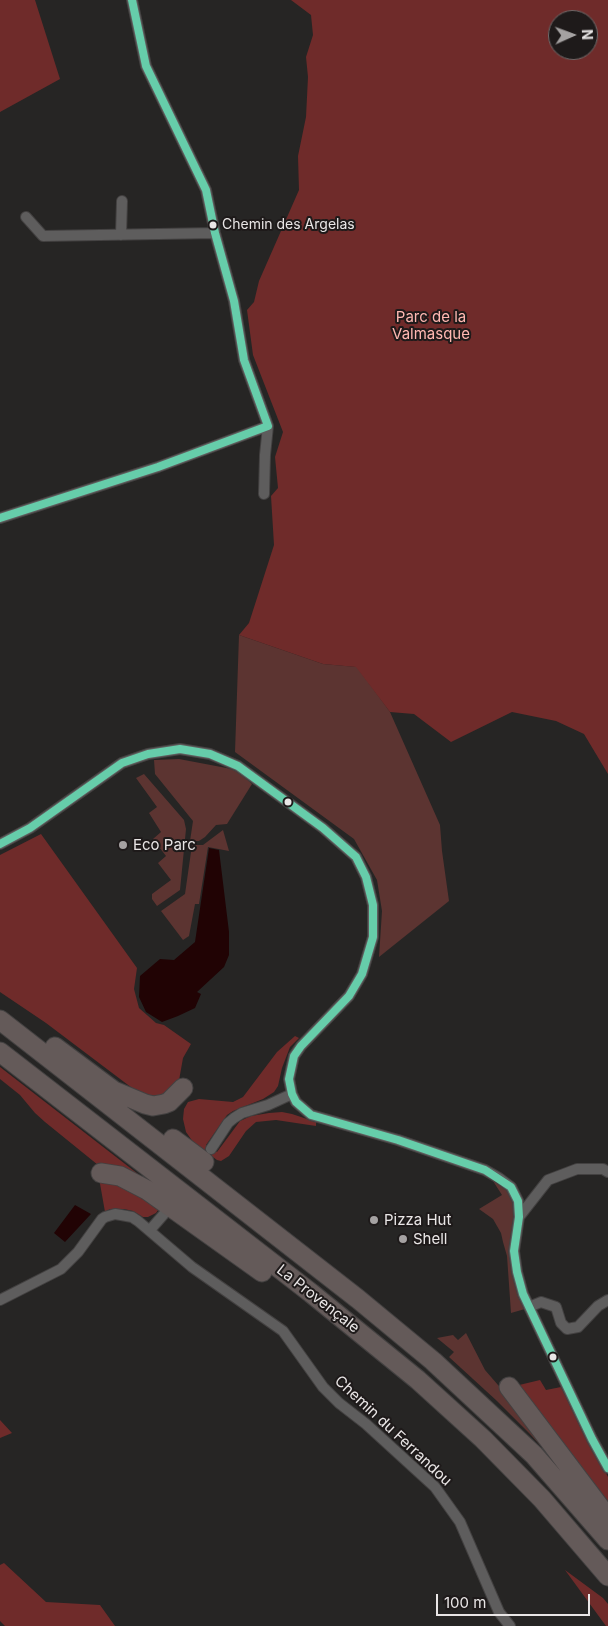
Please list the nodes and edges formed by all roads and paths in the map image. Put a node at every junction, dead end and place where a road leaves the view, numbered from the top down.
1 (132, 0) edge
2 (122, 201) dead end
3 (26, 217) dead end
4 (215, 233) junction
5 (121, 235) junction
6 (268, 426) junction
7 (264, 494) dead end
8 (0, 518) edge
9 (0, 844) edge
10 (0, 1006) edge
11 (0, 1020) edge
12 (0, 1052) edge
13 (183, 1088) dead end
14 (114, 1091) junction
15 (292, 1094) junction
16 (208, 1155) joint
17 (101, 1172) dead end
18 (608, 1172) edge
19 (164, 1214) dead end
20 (519, 1217) junction
21 (150, 1230) junction
22 (0, 1300) edge
23 (608, 1300) edge
24 (530, 1307) junction
25 (376, 1345) junction
26 (509, 1387) dead end
27 (608, 1468) edge
28 (608, 1518) edge
29 (608, 1540) edge
30 (608, 1576) edge
31 (510, 1626) edge

1 - 4 street
2 - 5 street
3 - 5 street
4 - 5 street
4 - 6 street
6 - 7 street
6 - 8 street
9 - 15 street
10 - 14 highway
11 - 29 highway, La Provençale
12 - 25 highway, La Provençale
13 - 14 highway
14 - 16 highway
15 - 16 street
15 - 20 street
17 - 25 highway
18 - 20 street
19 - 21 street
20 - 24 street
21 - 22 street, Chemin du Ferrandou
21 - 31 street, Chemin du Ferrandou
23 - 24 street
24 - 27 street
25 - 30 highway, La Provençale
26 - 28 highway

